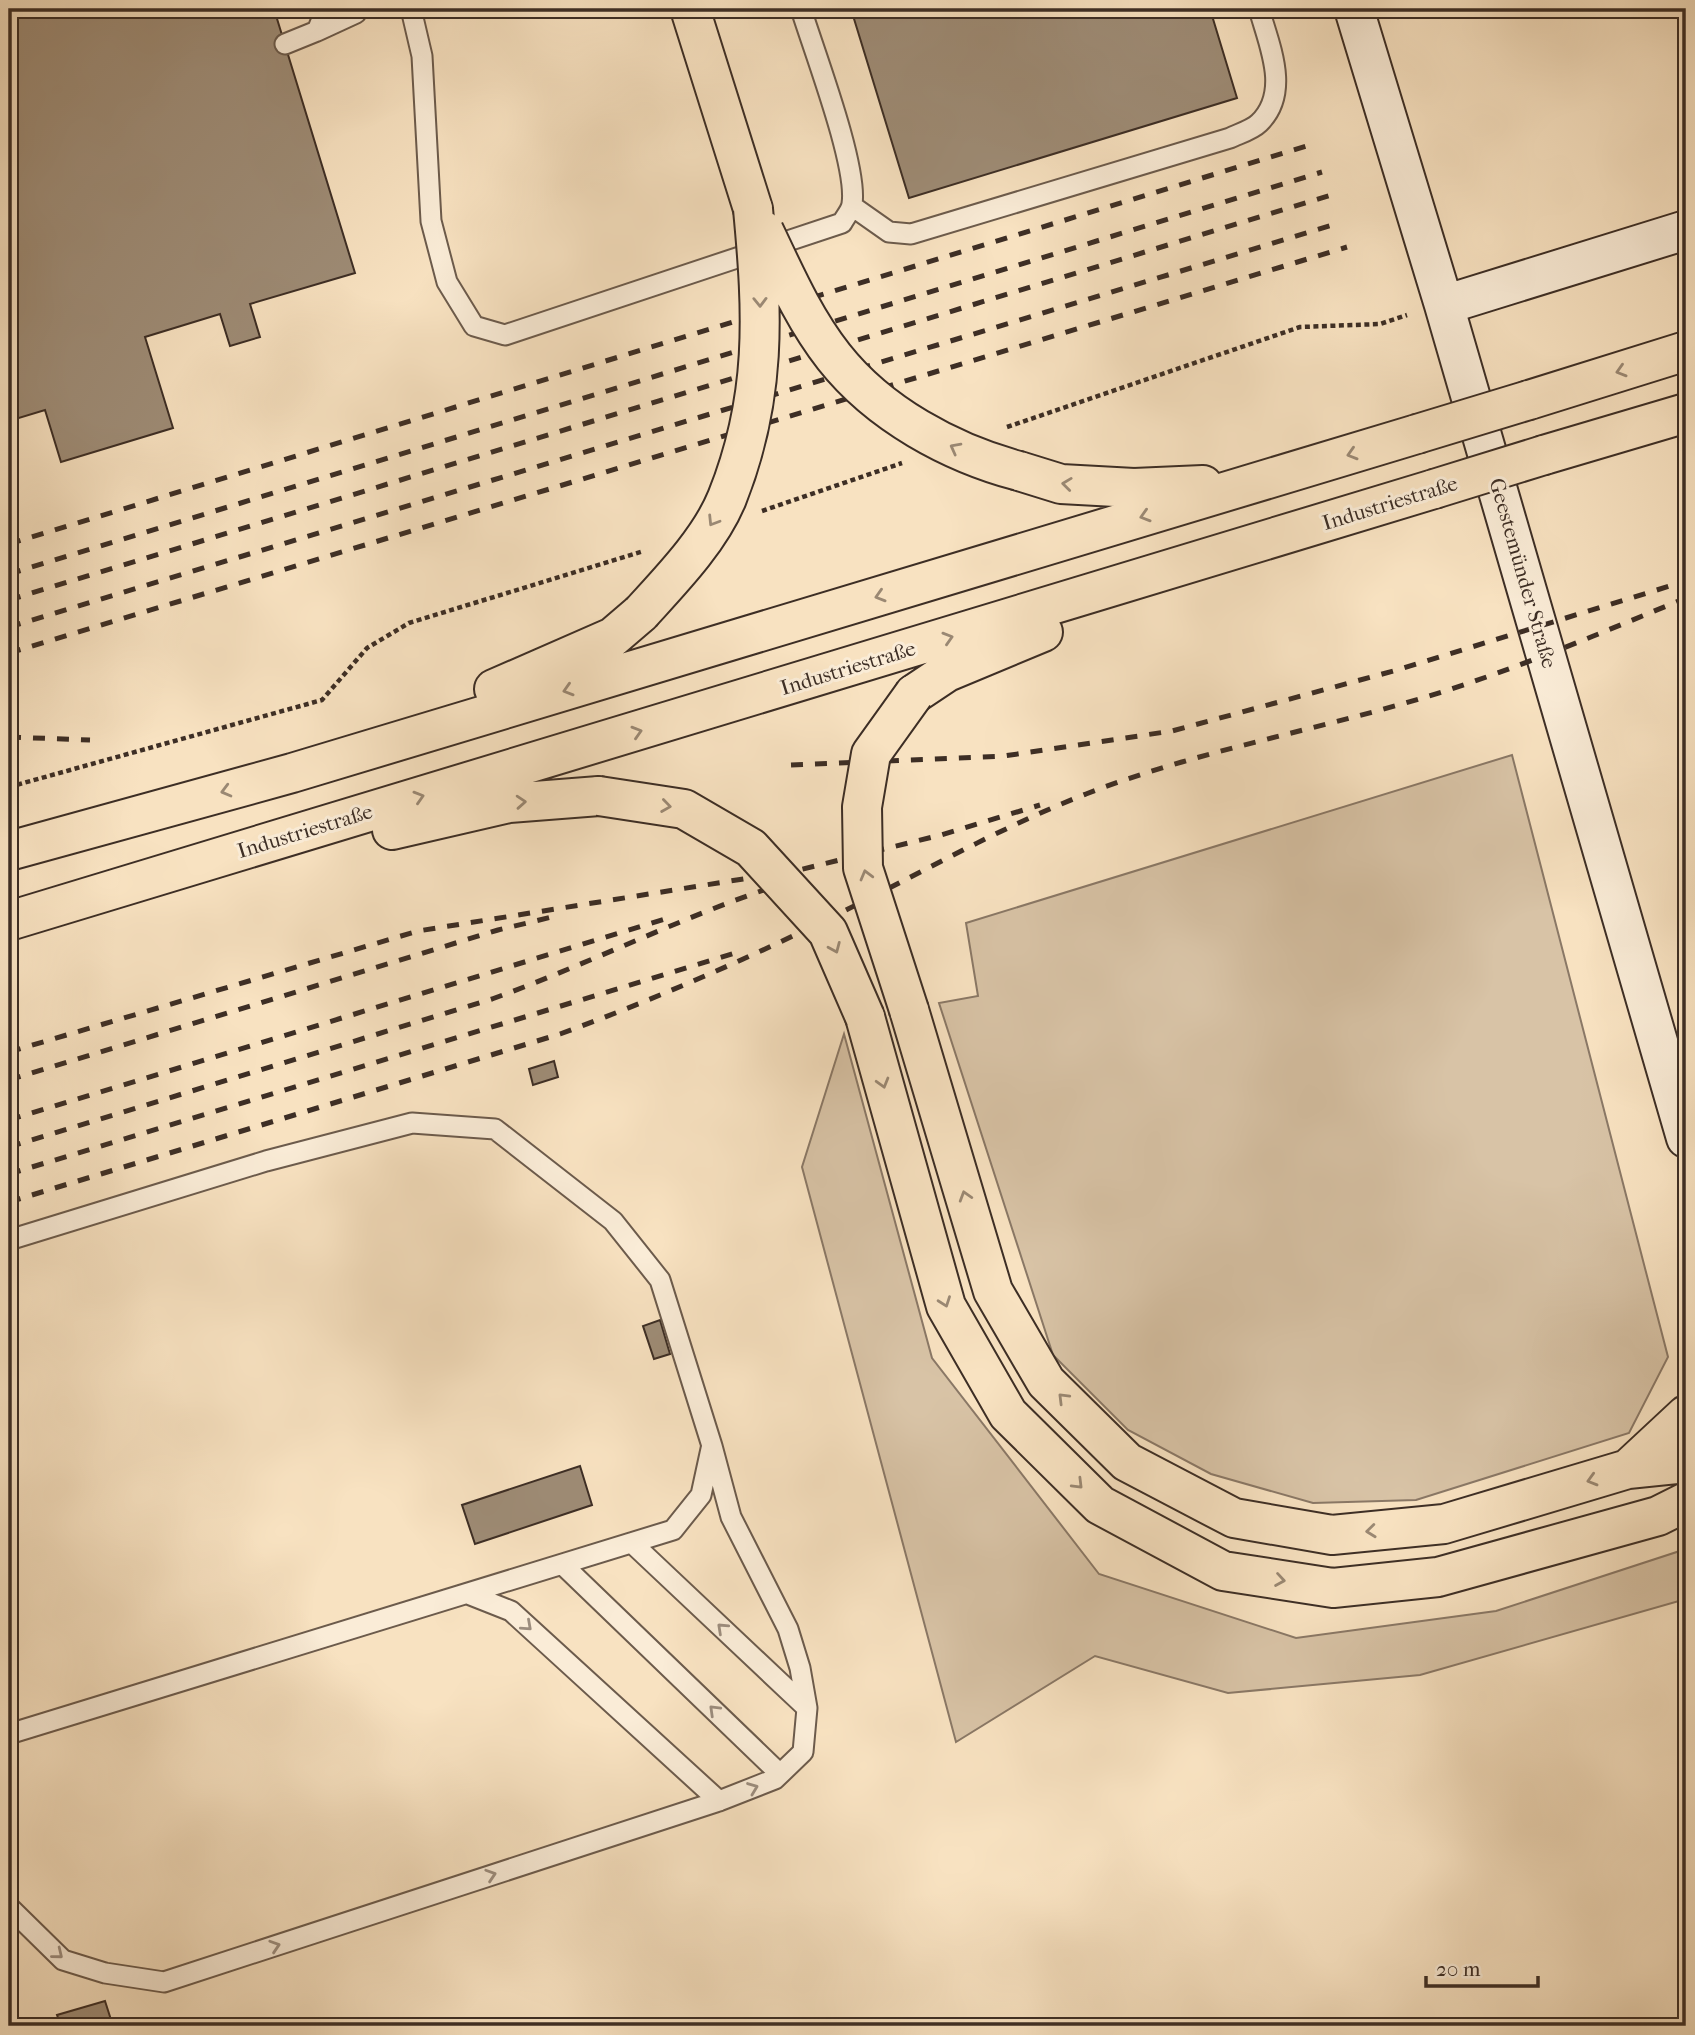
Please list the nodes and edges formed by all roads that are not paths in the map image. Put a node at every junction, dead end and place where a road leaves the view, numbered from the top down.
1 (326, 9) edge
2 (358, 9) edge
3 (411, 9) edge
4 (691, 9) edge
5 (802, 9) edge
6 (1259, 9) edge
7 (1354, 9) edge
8 (317, 31) junction
9 (285, 44) dead end
10 (852, 206) junction
11 (753, 209) junction
12 (1686, 230) edge
13 (1444, 304) junction
14 (1686, 351) edge
15 (1686, 414) edge
16 (1257, 483) junction
17 (1242, 549) junction
18 (292, 773) junction
19 (9, 851) edge
20 (17, 918) edge
21 (1686, 1138) edge
22 (9, 1240) edge
23 (1686, 1415) edge
24 (712, 1446) junction
25 (1686, 1464) edge
26 (1628, 1469) junction
27 (1686, 1502) edge
28 (632, 1544) junction
29 (563, 1565) junction
30 (468, 1594) junction
31 (807, 1708) junction
32 (9, 1734) edge
33 (780, 1774) junction
34 (719, 1801) junction
35 (9, 1907) edge

1 - 8 lane
2 - 8 lane
3 - 10 lane
4 - 11 highway
5 - 10 lane
6 - 10 lane
7 - 13 street, Geestemünder Straße
8 - 9 lane
16 -> 11 highway, bridge
11 -> 18 highway, bridge
12 - 13 street
13 - 21 street, Geestemünder Straße
14 -> 16 highway, bridge
15 - 17 highway, Industriestraße, bridge
16 -> 18 highway
20 -> 17 highway, Industriestraße
26 -> 17 highway, bridge
18 -> 19 highway
20 -> 27 highway, bridge
22 - 24 lane
23 - 26 highway
24 - 28 lane
24 - 31 lane
25 - 26 highway
28 - 29 lane
31 -> 28 lane
29 - 30 lane
33 -> 29 lane
30 - 32 lane
30 -> 34 lane
31 - 33 lane
34 -> 33 lane
35 -> 34 lane

